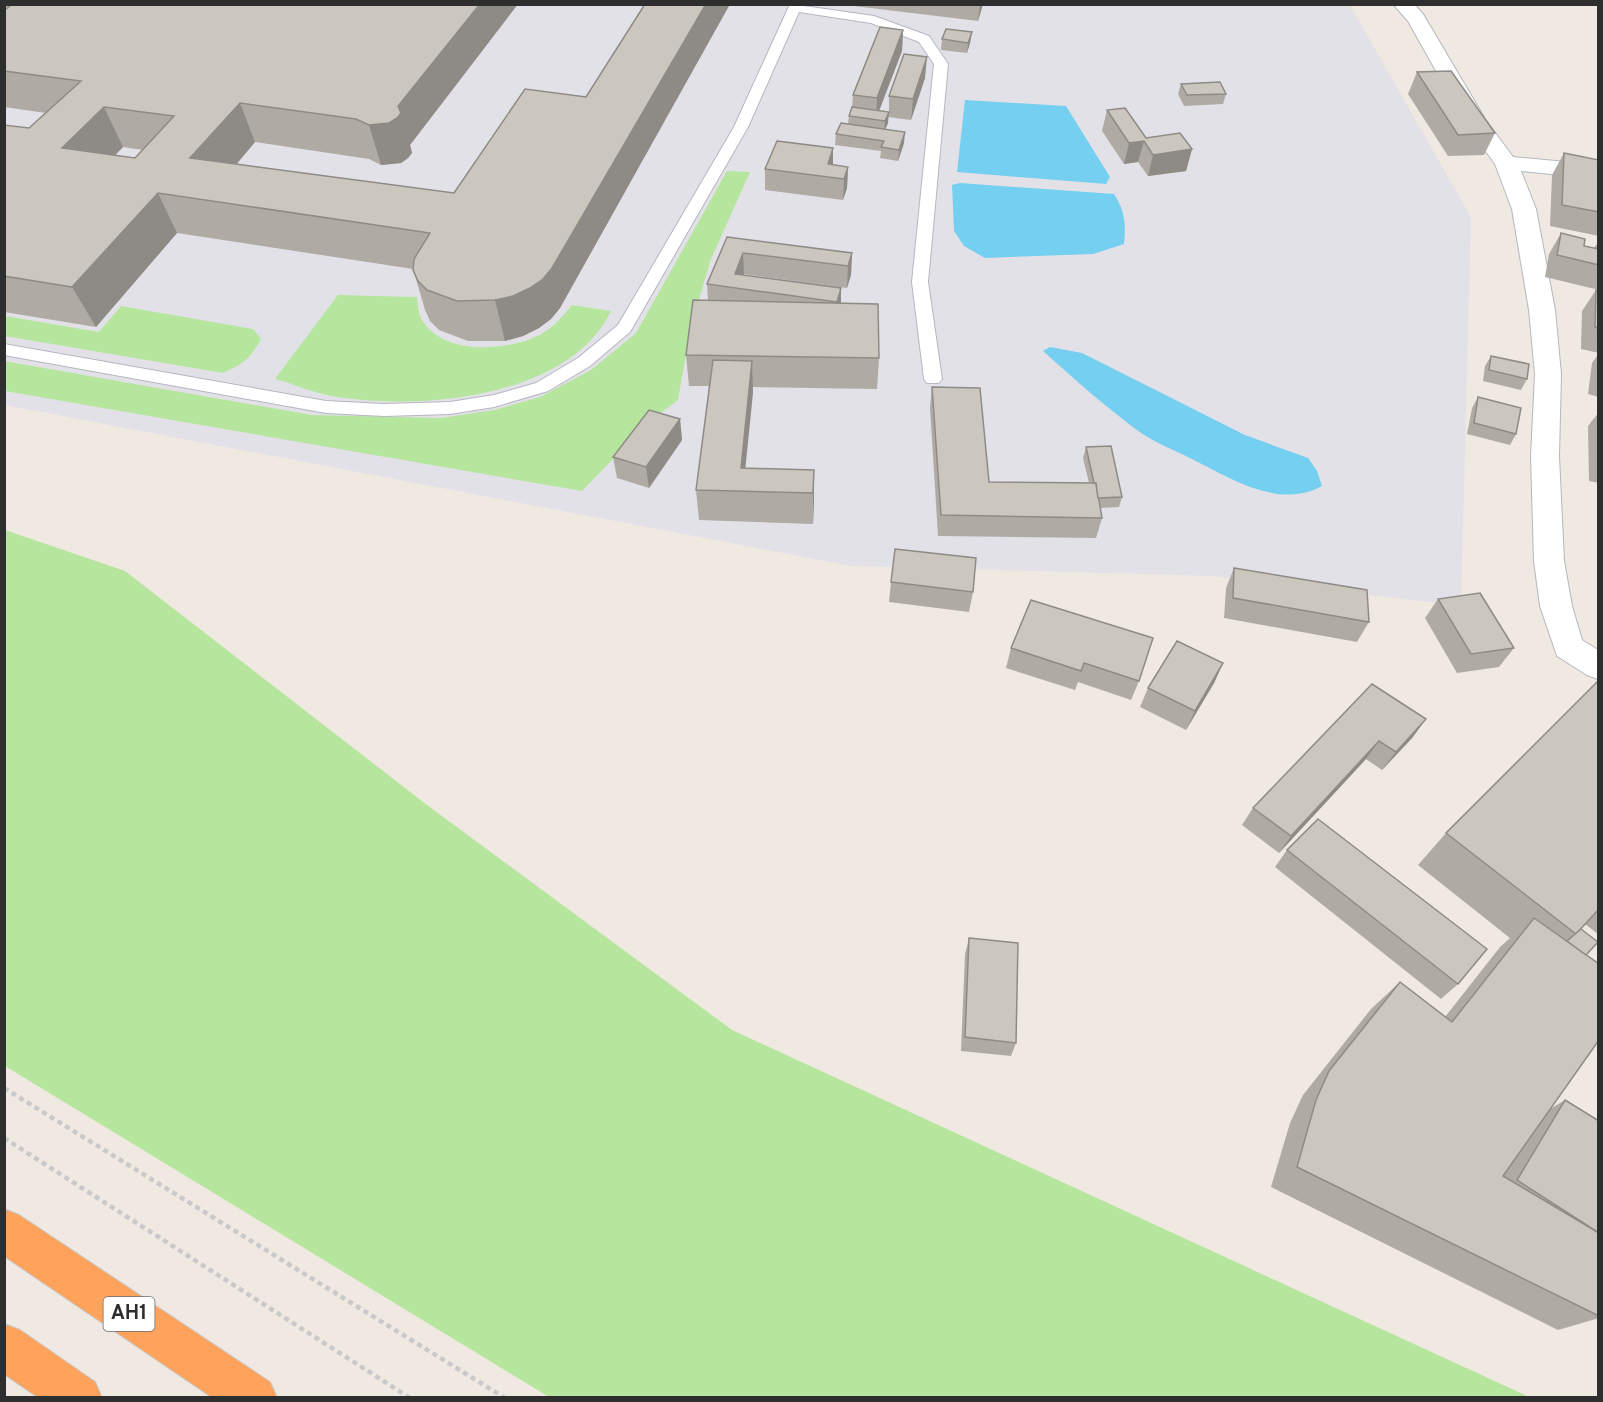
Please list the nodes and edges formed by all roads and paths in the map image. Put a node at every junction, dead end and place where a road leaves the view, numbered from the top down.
1 (1403, 4) edge
2 (796, 6) edge
3 (1506, 163) junction
4 (1599, 172) edge
5 (4, 349) edge
6 (933, 379) dead end
7 (1599, 666) edge
8 (4, 1088) edge
9 (4, 1138) edge
10 (4, 1230) edge
11 (4, 1346) edge
12 (79, 1398) edge
13 (254, 1398) edge
14 (410, 1398) edge
15 (505, 1398) edge

1 - 3 street
2 - 5 lane
2 - 6 lane
3 - 4 street
3 - 7 street
8 - 15 path
9 - 14 path
10 - 13 highway, AH1
11 - 12 highway

